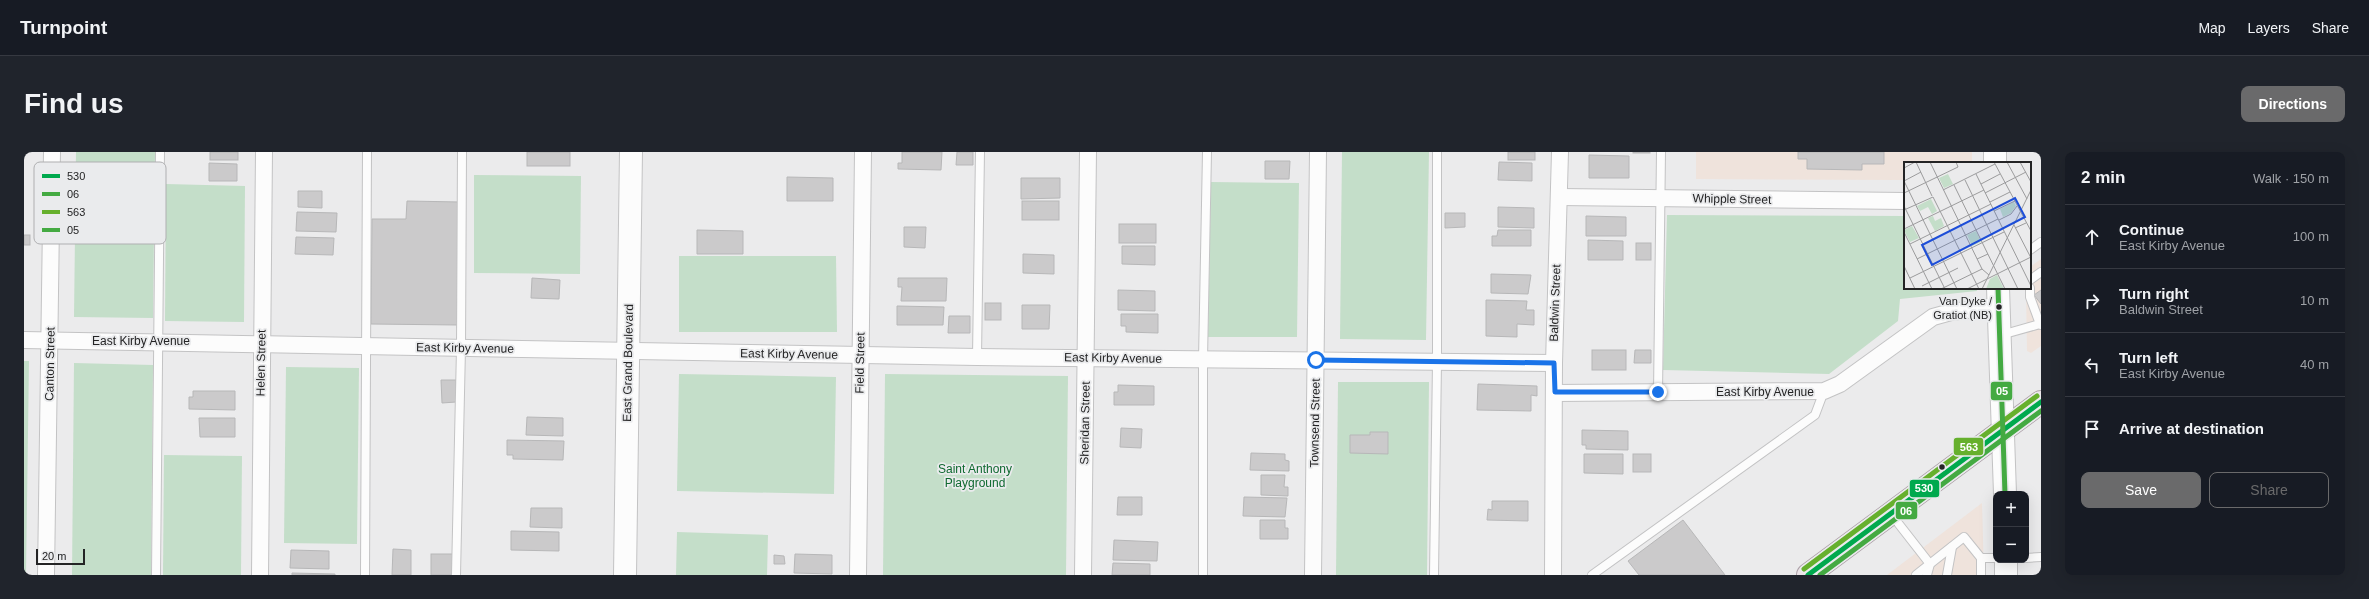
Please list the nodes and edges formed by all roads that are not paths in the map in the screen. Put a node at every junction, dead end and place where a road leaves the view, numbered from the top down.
1 (52, 152) edge
2 (160, 152) edge
3 (264, 152) edge
4 (367, 152) edge
5 (462, 152) edge
6 (631, 152) edge
7 (863, 152) edge
8 (980, 152) edge
9 (1088, 152) edge
10 (1207, 152) edge
11 (1318, 152) edge
12 (1437, 152) edge
13 (1560, 152) edge
14 (1661, 152) edge
15 (52, 162) edge
16 (160, 162) edge
17 (1559, 197) junction
18 (1660, 198) junction
19 (1904, 201) edge
20 (2041, 242) edge
21 (52, 244) edge
22 (160, 244) edge
23 (2031, 249) edge
24 (2041, 272) edge
25 (2031, 279) edge
26 (2030, 289) edge
27 (1998, 297) edge
28 (2041, 324) edge
29 (2000, 335) junction
30 (24, 340) edge
31 (51, 341) junction
32 (159, 341) junction
33 (261, 343) junction
34 (365, 345) junction
35 (461, 348) junction
36 (628, 351) junction
37 (860, 355) junction
38 (977, 357) junction
39 (1086, 358) junction
40 (1203, 360) junction
41 (1316, 360) junction
42 (1437, 362) junction
43 (1554, 363) junction
44 (1824, 391) junction
45 (1555, 392) junction
46 (1658, 392) junction
47 (2041, 402) edge
48 (2002, 430) junction
49 (2005, 491) edge
50 (1890, 514) junction
51 (1952, 547) junction
52 (2041, 557) edge
53 (1981, 558) junction
54 (1993, 558) edge
55 (2029, 558) edge
56 (2006, 563) edge
57 (1930, 564) junction
58 (1598, 573) edge
59 (46, 575) edge
60 (156, 575) edge
61 (260, 575) edge
62 (365, 575) edge
63 (456, 575) edge
64 (625, 575) edge
65 (858, 575) edge
66 (1083, 575) edge
67 (1204, 575) edge
68 (1313, 575) edge
69 (1434, 575) edge
70 (1553, 575) edge
71 (1808, 575) edge
72 (1916, 575) edge
73 (1927, 575) edge
74 (1947, 575) edge
75 (1981, 575) edge
76 (2006, 575) edge

1 - 15 street, Canton Street
2 - 16 lane
3 - 33 street, Helen Street
4 - 34 lane
5 - 35 lane
6 - 36 main road, East Grand Boulevard
7 - 37 street, Field Street
8 - 38 lane
9 - 39 street, Sheridan Street
10 - 40 lane
11 - 41 street, Townsend Street
12 - 42 lane
13 - 17 street, Baldwin Street
14 - 18 lane
17 - 18 street, Whipple Street
17 - 43 street, Baldwin Street
18 - 19 street, Whipple Street
18 - 46 lane
20 - 23 lane
21 - 31 street, Canton Street
22 - 32 lane
24 - 25 lane
26 - 28 lane
27 - 29 main road
27 - 44 street, East Kirby Avenue
28 - 29 lane
29 - 48 main road
30 - 31 street, East Kirby Avenue
31 - 32 street, East Kirby Avenue
31 - 59 street, Canton Street
32 - 33 street, East Kirby Avenue
32 - 60 lane
33 - 34 street, East Kirby Avenue
33 - 61 street, Helen Street
34 - 35 street, East Kirby Avenue
34 - 62 lane
35 - 36 street, East Kirby Avenue
35 - 63 lane
36 - 37 street, East Kirby Avenue
36 - 64 main road, East Grand Boulevard
37 - 38 street, East Kirby Avenue
37 - 65 street, Field Street
38 - 39 street, East Kirby Avenue
39 - 40 street, East Kirby Avenue
39 - 66 street, Sheridan Street
40 - 41 street, East Kirby Avenue
40 - 67 lane
41 - 42 street, East Kirby Avenue
41 - 68 street, Townsend Street
42 - 43 street, East Kirby Avenue
42 - 69 lane
43 - 45 street, Baldwin Street
44 - 46 street, East Kirby Avenue
44 - 58 lane
45 - 46 street, East Kirby Avenue
45 - 70 street, Baldwin Street
47 - 48 main road
48 - 49 main road
48 - 50 main road
50 - 57 lane
50 - 71 main road
51 - 53 lane
51 - 57 lane
51 - 74 lane
52 - 55 lane
53 - 54 lane
53 - 75 lane
56 - 76 main road
57 - 72 lane
57 - 73 lane

